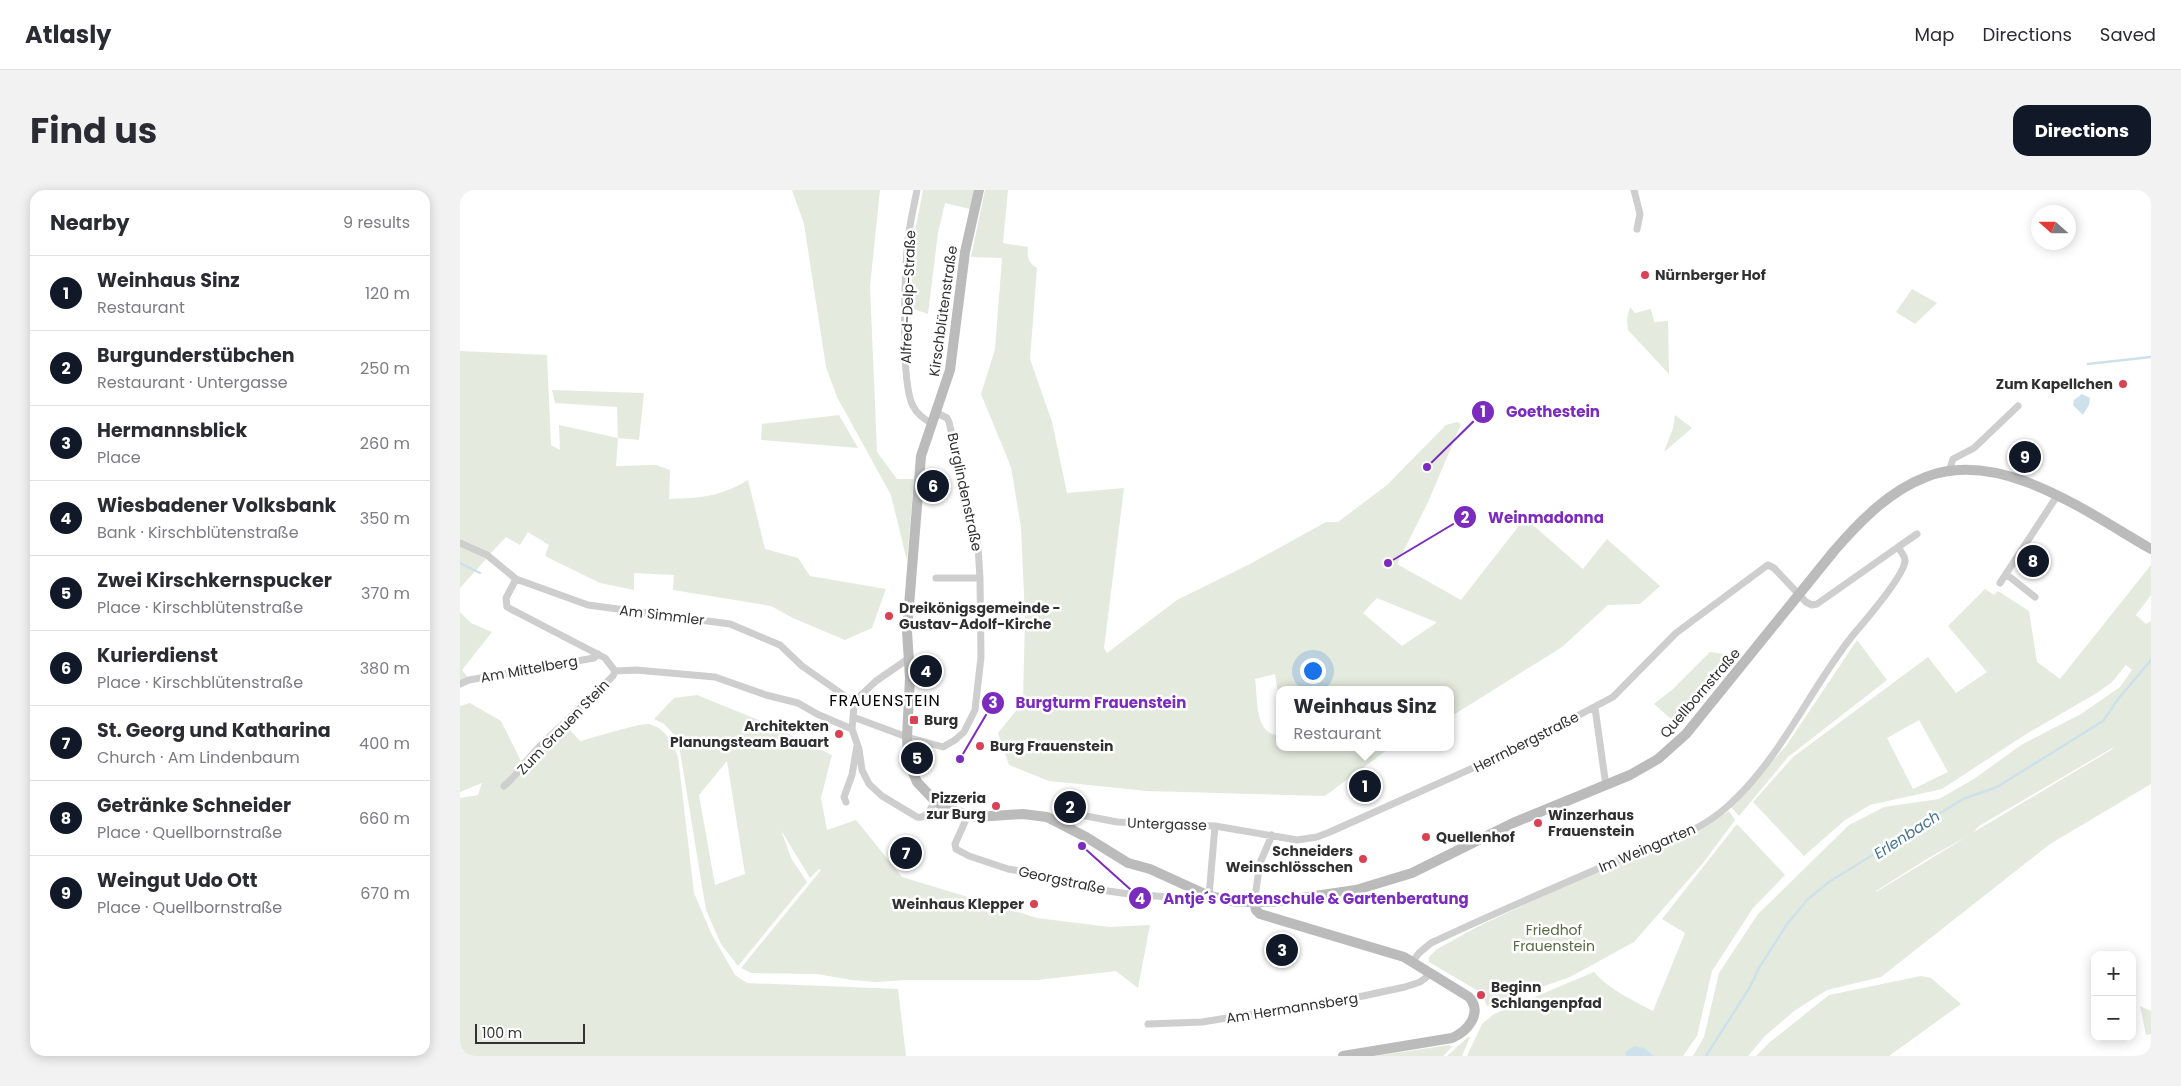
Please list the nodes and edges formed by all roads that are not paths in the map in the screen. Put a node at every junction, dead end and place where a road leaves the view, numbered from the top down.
1 (917, 190) edge
2 (979, 190) edge
3 (1634, 190) edge
4 (1636, 228) dead end
5 (2018, 406) dead end
6 (937, 412) junction
7 (933, 424) junction
8 (1949, 471) junction
9 (2057, 496) junction
10 (1917, 534) dead end
11 (460, 543) edge
12 (1898, 548) junction
13 (2151, 549) edge
14 (2006, 574) junction
15 (936, 578) dead end
16 (980, 578) junction
17 (516, 579) junction
18 (2000, 583) dead end
19 (1798, 595) junction
20 (2035, 597) dead end
21 (598, 654) junction
22 (908, 659) junction
23 (615, 671) junction
24 (460, 684) edge
25 (855, 703) junction
26 (1595, 708) junction
27 (853, 717) junction
28 (852, 729) junction
29 (907, 737) junction
30 (857, 744) junction
31 (504, 786) dead end
32 (1606, 786) junction
33 (935, 801) junction
34 (846, 802) dead end
35 (968, 815) junction
36 (1215, 826) junction
37 (1070, 827) junction
38 (1272, 835) junction
39 (1208, 895) junction
40 (1254, 903) junction
41 (1413, 961) junction
42 (1432, 973) junction
43 (1148, 1024) dead end
44 (1343, 1056) edge

1 - 7 street, Alfred-Delp-Straße
2 - 6 main road, Kirschblütenstraße
3 - 4 street
5 - 8 street
6 - 7 main road, Kirschblütenstraße
6 - 16 street, Burglindenstraße
7 - 22 main road, Kirschblütenstraße
8 - 9 main road, Quellbornstraße
8 - 19 main road, Quellbornstraße
9 - 13 main road, Quellbornstraße
9 - 14 street
10 - 12 street
11 - 17 street, Am Simmler
12 - 19 street
12 - 41 street, Im Weingarten
14 - 18 street
14 - 20 street
15 - 16 street
16 - 29 street, Burglindenstraße
17 - 21 street, Am Mittelberg
17 - 25 street, Am Simmler
19 - 26 street, Herrnbergstraße
19 - 32 main road, Quellbornstraße
21 - 23 street, Am Mittelberg
21 - 24 street, Am Mittelberg
22 - 25 street
22 - 29 main road, Kirschblütenstraße
23 - 28 street, Zum Grauen Stein
23 - 31 street, Zum Grauen Stein
25 - 27 street
26 - 32 street
26 - 38 street, Herrnbergstraße
27 - 28 street
27 - 29 street, Burglindenstraße
28 - 30 street
29 - 33 main road, Kirschblütenstraße
30 - 33 street
30 - 34 street
32 - 40 main road, Quellbornstraße
33 - 35 main road, Kirschblütenstraße
35 - 37 main road, Kirschblütenstraße
35 - 39 street, Georgstraße
36 - 37 street, Untergasse
36 - 38 street, Untergasse
36 - 39 street
37 - 39 main road, Kirschblütenstraße
38 - 40 street
39 - 40 main road, Kirschblütenstraße
40 - 41 main road
41 - 42 main road
42 - 43 street, Am Hermannsberg
42 - 44 main road

